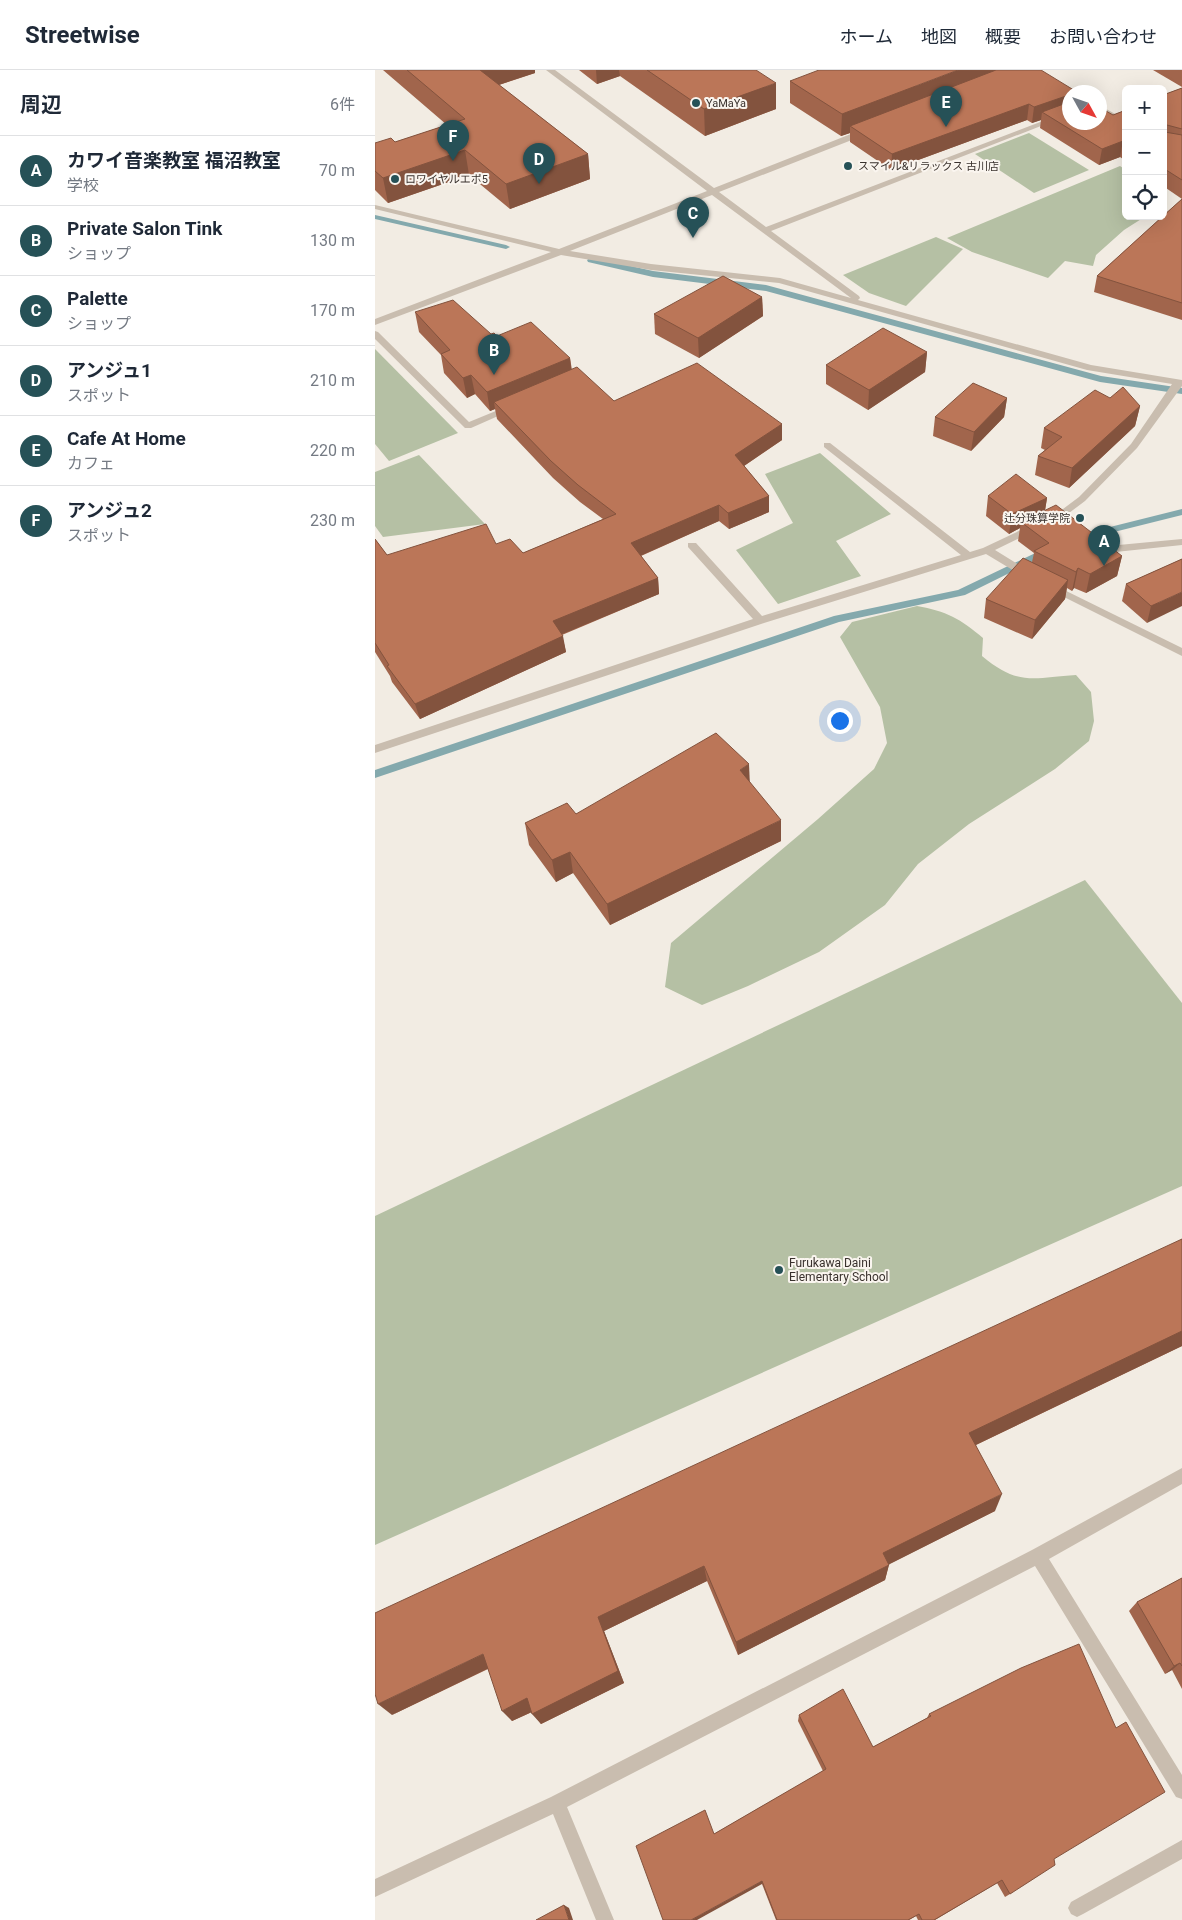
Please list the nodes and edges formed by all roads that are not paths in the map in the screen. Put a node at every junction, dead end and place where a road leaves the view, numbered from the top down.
1 (550, 70) edge
2 (1107, 112) edge
3 (1062, 116) edge
4 (1122, 121) edge
5 (876, 127) edge
6 (715, 191) junction
7 (375, 207) edge
8 (766, 230) junction
9 (560, 252) junction
10 (862, 303) junction
11 (375, 322) edge
12 (375, 334) edge
13 (1175, 389) edge
14 (521, 404) edge
15 (827, 445) dead end
16 (1092, 539) edge
17 (1182, 542) edge
18 (692, 545) dead end
19 (987, 550) junction
20 (969, 556) junction
21 (760, 620) junction
22 (1182, 652) edge
23 (376, 746) edge
24 (1182, 1476) edge
25 (1038, 1556) junction
26 (1182, 1791) edge
27 (557, 1803) junction
28 (1182, 1849) edge
29 (375, 1888) edge
30 (1077, 1908) dead end
31 (605, 1920) edge

1 - 6 street
2 - 4 street
3 - 8 street
5 - 6 street
6 - 8 street
6 - 9 street
7 - 9 street
8 - 10 street
9 - 10 street
9 - 11 street
10 - 13 street
12 - 14 street
13 - 19 street
15 - 20 street
16 - 17 street
18 - 21 street
19 - 20 street
19 - 22 street
20 - 21 street
21 - 23 street
24 - 25 street
25 - 26 street
25 - 27 street
27 - 29 street
27 - 31 street
28 - 30 street

